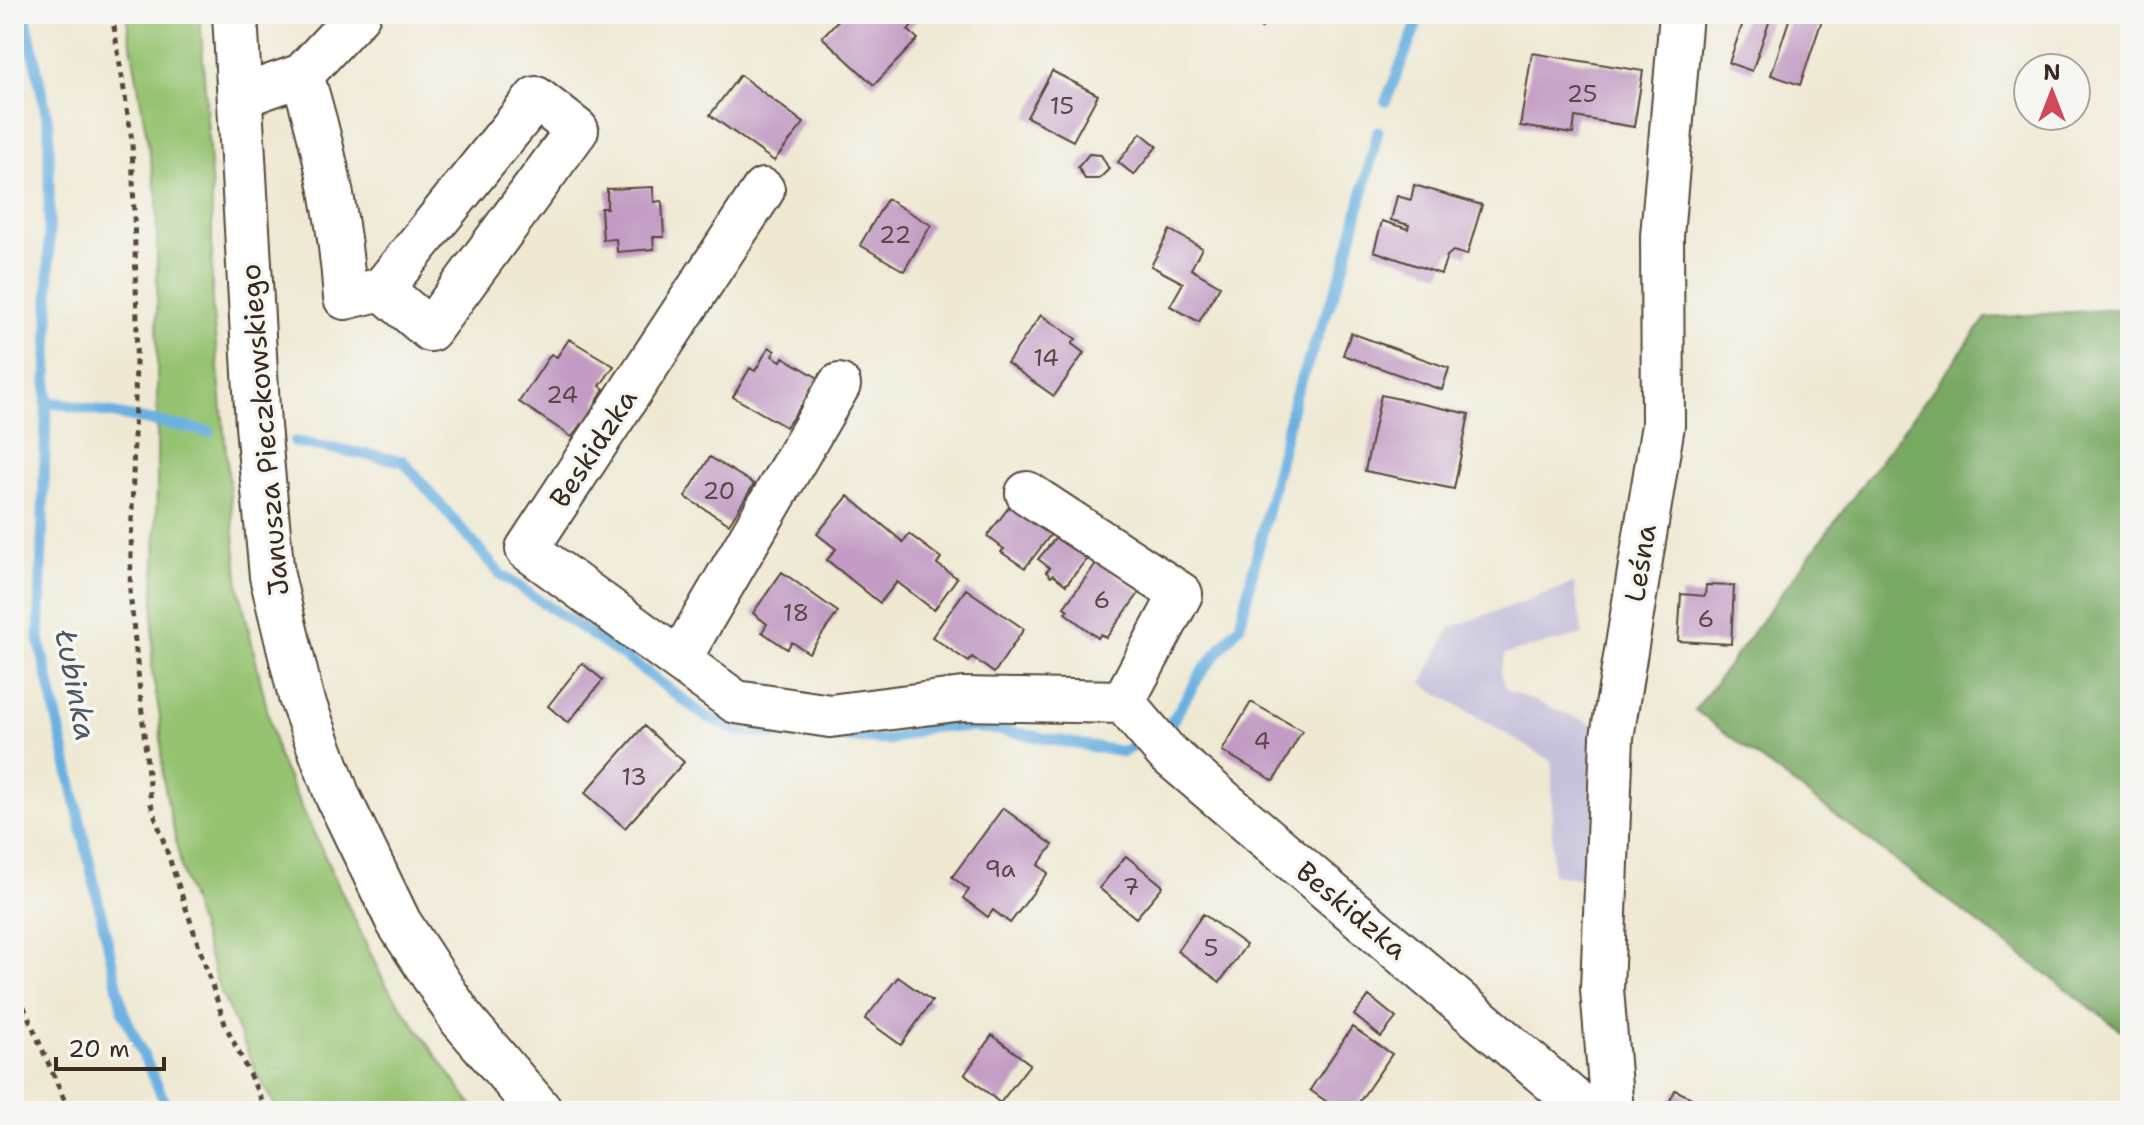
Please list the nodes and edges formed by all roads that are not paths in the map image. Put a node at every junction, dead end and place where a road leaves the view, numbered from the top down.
1 (235, 14) edge
2 (359, 14) edge
3 (1681, 14) edge
4 (302, 75) junction
5 (239, 97) junction
6 (763, 190) dead end
7 (382, 289) junction
8 (839, 385) dead end
9 (1027, 493) dead end
10 (679, 660) junction
11 (1130, 712) junction
12 (540, 1111) edge
13 (1587, 1111) edge
14 (1612, 1111) edge

1 - 5 main road, Janusza Pieczkowskiego
2 - 4 street
3 - 14 street, Leśna
4 - 5 street
4 - 7 street
5 - 12 main road, Janusza Pieczkowskiego
6 - 10 street, Beskidzka
7 - 7 street
8 - 10 street
9 - 11 street
10 - 11 street, Beskidzka
11 - 13 street, Beskidzka

